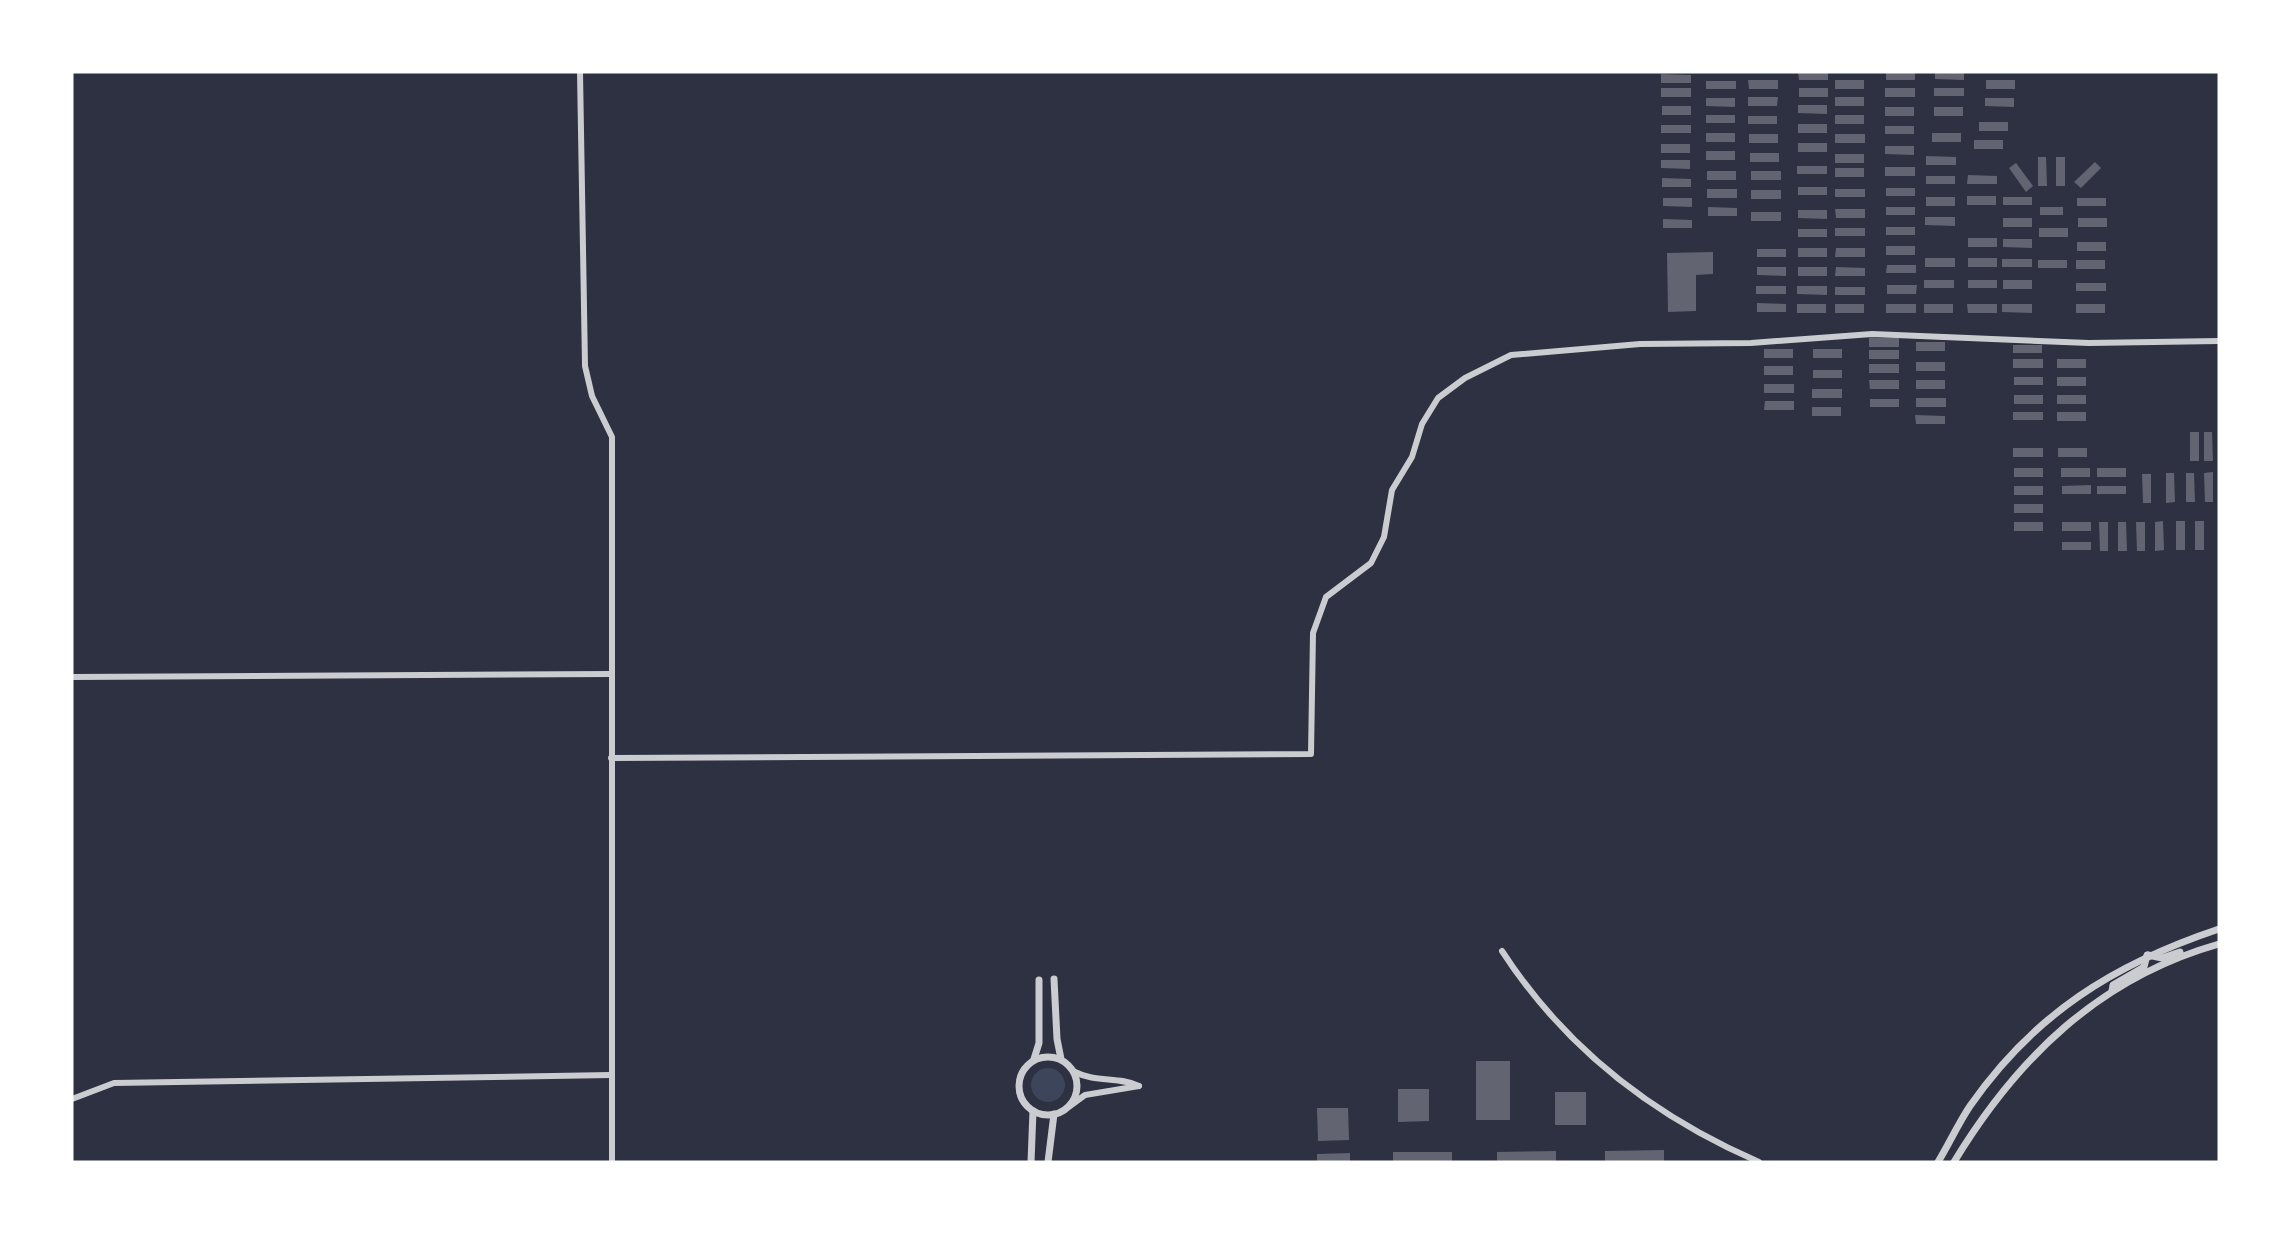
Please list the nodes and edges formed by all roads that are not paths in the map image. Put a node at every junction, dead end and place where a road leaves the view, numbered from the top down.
1 (580, 72) edge
2 (2219, 341) edge
3 (612, 674) junction
4 (72, 677) edge
5 (611, 758) junction
6 (2219, 929) edge
7 (2219, 944) edge
8 (2210, 946) junction
9 (1502, 951) dead end
10 (2147, 955) junction
11 (1054, 979) dead end
12 (1039, 980) dead end
13 (2112, 991) junction
14 (1034, 1059) junction
15 (1061, 1059) junction
16 (1075, 1072) junction
17 (611, 1075) junction
18 (72, 1099) edge
19 (1070, 1106) junction
20 (1033, 1111) junction
21 (1055, 1114) junction
22 (612, 1162) edge
23 (1031, 1162) edge
24 (1048, 1162) edge
25 (1759, 1162) edge
26 (1938, 1162) edge
27 (1954, 1162) edge

1 - 3 street
2 - 5 street
3 - 4 street
3 - 5 street
5 - 17 street
6 - 10 street
7 - 8 street
8 - 10 street
8 - 13 street
9 - 25 street
10 - 13 street
10 - 26 street
11 - 15 street
12 - 14 street
13 - 27 street
14 - 15 street
14 - 20 street
15 - 16 street
16 - 19 street
16 - 19 street
17 - 18 street
17 - 22 street
19 - 21 street
20 - 21 street
20 - 23 street
21 - 24 street

